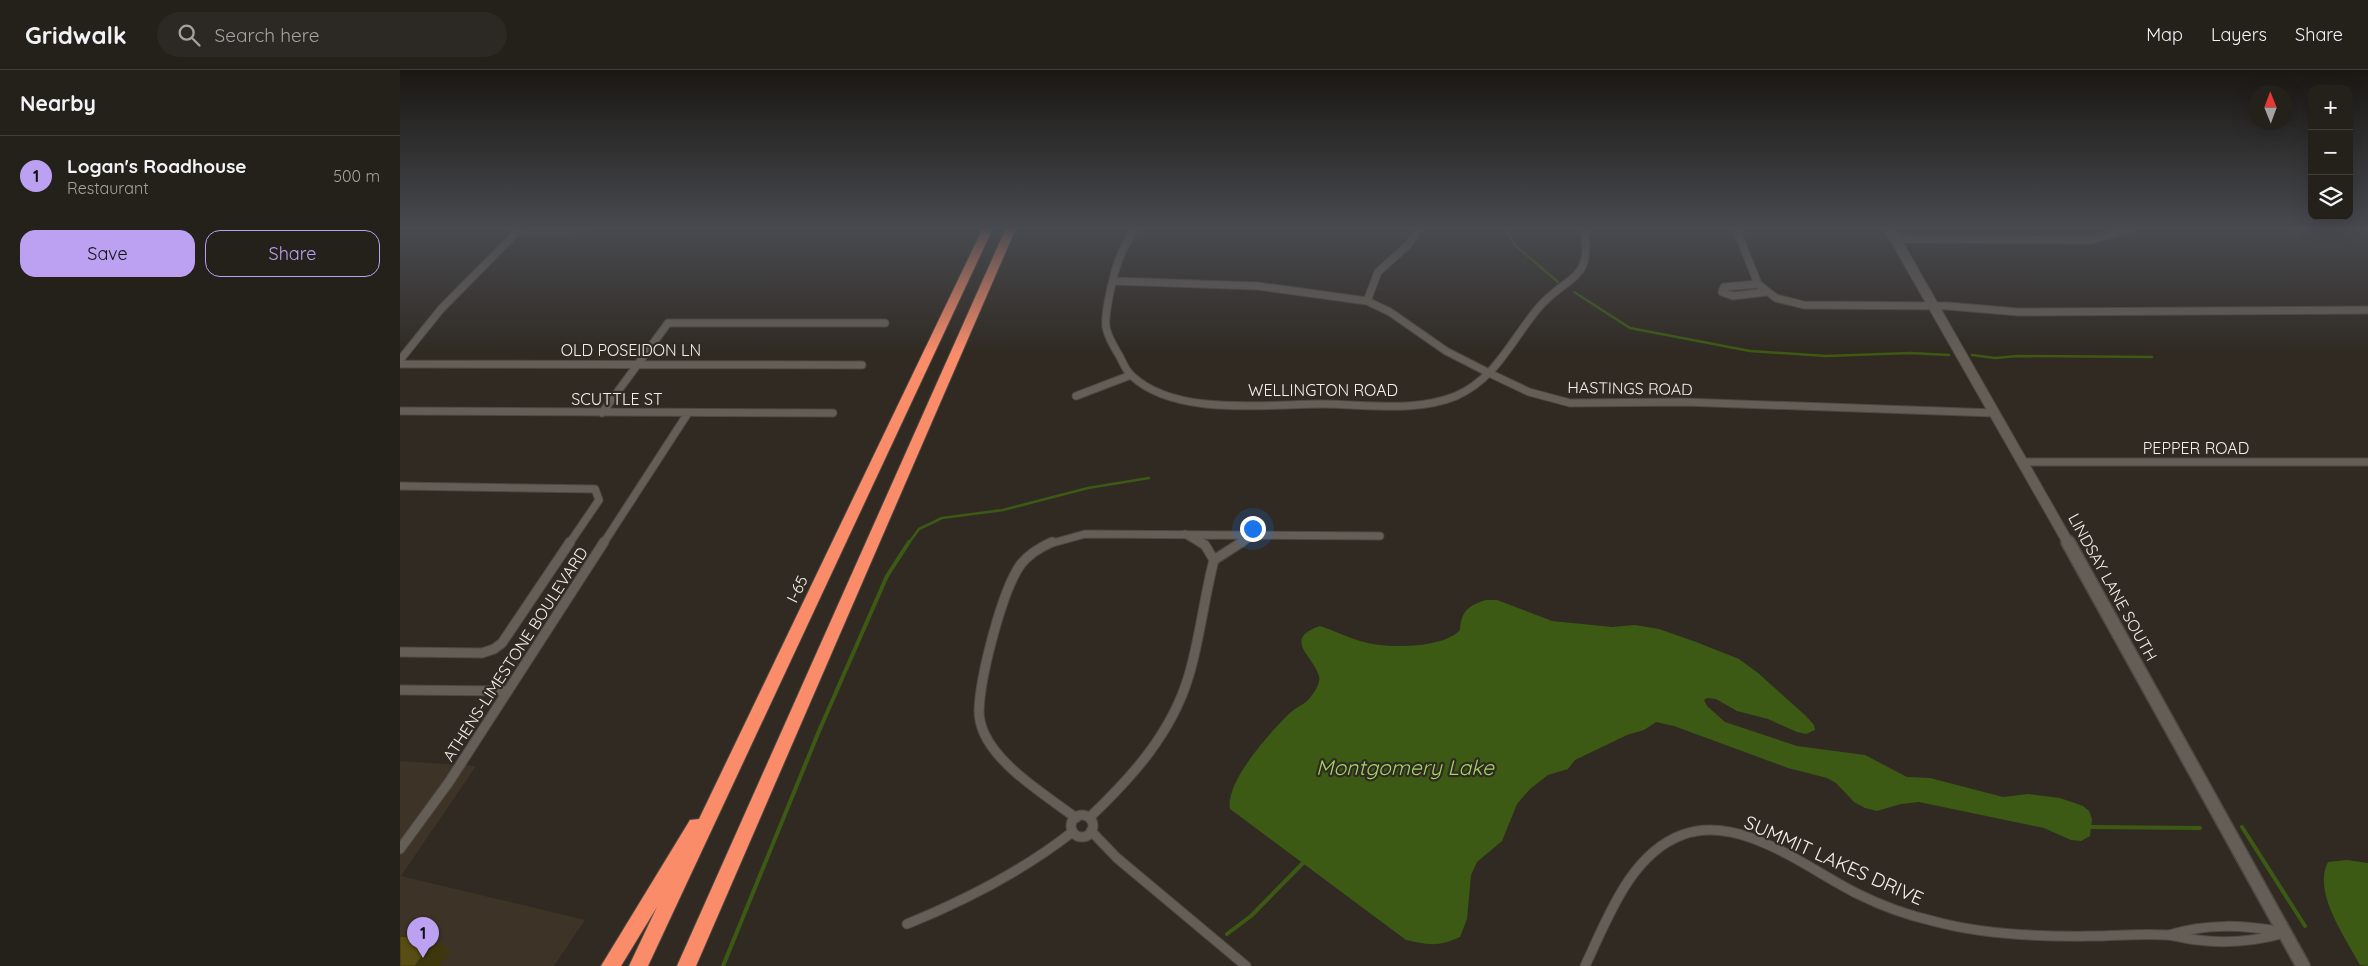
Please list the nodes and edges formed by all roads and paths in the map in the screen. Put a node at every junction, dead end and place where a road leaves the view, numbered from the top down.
1 (480, 270) edge
2 (968, 270) edge
3 (993, 270) edge
4 (1116, 270) edge
5 (1380, 270) edge
6 (1582, 270) edge
7 (1752, 270) edge
8 (1912, 270) edge
9 (1113, 281) junction
10 (1758, 284) junction
11 (1766, 292) junction
12 (1367, 301) junction
13 (1933, 306) junction
14 (2368, 310) edge
15 (885, 323) dead end
16 (400, 360) edge
17 (400, 364) edge
18 (637, 364) junction
19 (862, 365) dead end
20 (1489, 373) junction
21 (1131, 375) junction
22 (1076, 396) dead end
23 (400, 411) edge
24 (602, 412) junction
25 (688, 413) junction
26 (833, 413) dead end
27 (1994, 413) junction
28 (2024, 462) junction
29 (2368, 462) edge
30 (400, 486) edge
31 (1184, 534) junction
32 (1254, 535) junction
33 (1380, 536) dead end
34 (1214, 560) junction
35 (400, 652) edge
36 (400, 690) edge
37 (508, 691) junction
38 (732, 766) junction
39 (1090, 817) junction
40 (1076, 818) junction
41 (1091, 832) junction
42 (1071, 834) junction
43 (400, 849) edge
44 (708, 918) junction
45 (907, 924) dead end
46 (2284, 933) junction
47 (2168, 935) junction
48 (610, 966) edge
49 (638, 966) edge
50 (686, 966) edge
51 (693, 966) edge
52 (1246, 966) edge
53 (1584, 966) edge
54 (2303, 966) edge

1 - 16 street
2 - 38 highway, I-65
3 - 44 highway
4 - 9 street, WELLINGTON ROAD
5 - 12 street
6 - 20 street, WELLINGTON ROAD
7 - 10 street
8 - 13 street, LINDSAY LANE SOUTH
9 - 12 street, HASTINGS ROAD
9 - 21 street, WELLINGTON ROAD
10 - 11 street
10 - 11 street
11 - 13 street
12 - 20 street, HASTINGS ROAD
13 - 14 street
13 - 27 street, LINDSAY LANE SOUTH
15 - 18 street
17 - 18 street, OLD POSEIDON LN
18 - 19 street, OLD POSEIDON LN
18 - 24 street
20 - 21 street, WELLINGTON ROAD
20 - 27 street, HASTINGS ROAD
21 - 22 street
23 - 24 street, SCUTTLE ST
24 - 25 street, SCUTTLE ST
25 - 26 street, SCUTTLE ST
25 - 37 street, ATHENS-LIMESTONE BOULEVARD
27 - 28 street, LINDSAY LANE SOUTH
28 - 29 street, PEPPER ROAD
28 - 46 street, LINDSAY LANE SOUTH
30 - 35 street
31 - 32 street
31 - 34 street
31 - 40 street
32 - 33 street
32 - 34 street
34 - 39 street
36 - 37 street
37 - 43 street, ATHENS-LIMESTONE BOULEVARD
38 - 48 highway
38 - 49 highway, I-65
39 - 40 street
39 - 41 street
40 - 42 street
41 - 42 street
41 - 52 street
42 - 45 street
44 - 50 highway
44 - 51 highway
46 - 47 street, SUMMIT LAKES DRIVE
46 - 47 street, SUMMIT LAKES DRIVE
46 - 54 street, LINDSAY LANE SOUTH
47 - 53 street, SUMMIT LAKES DRIVE

